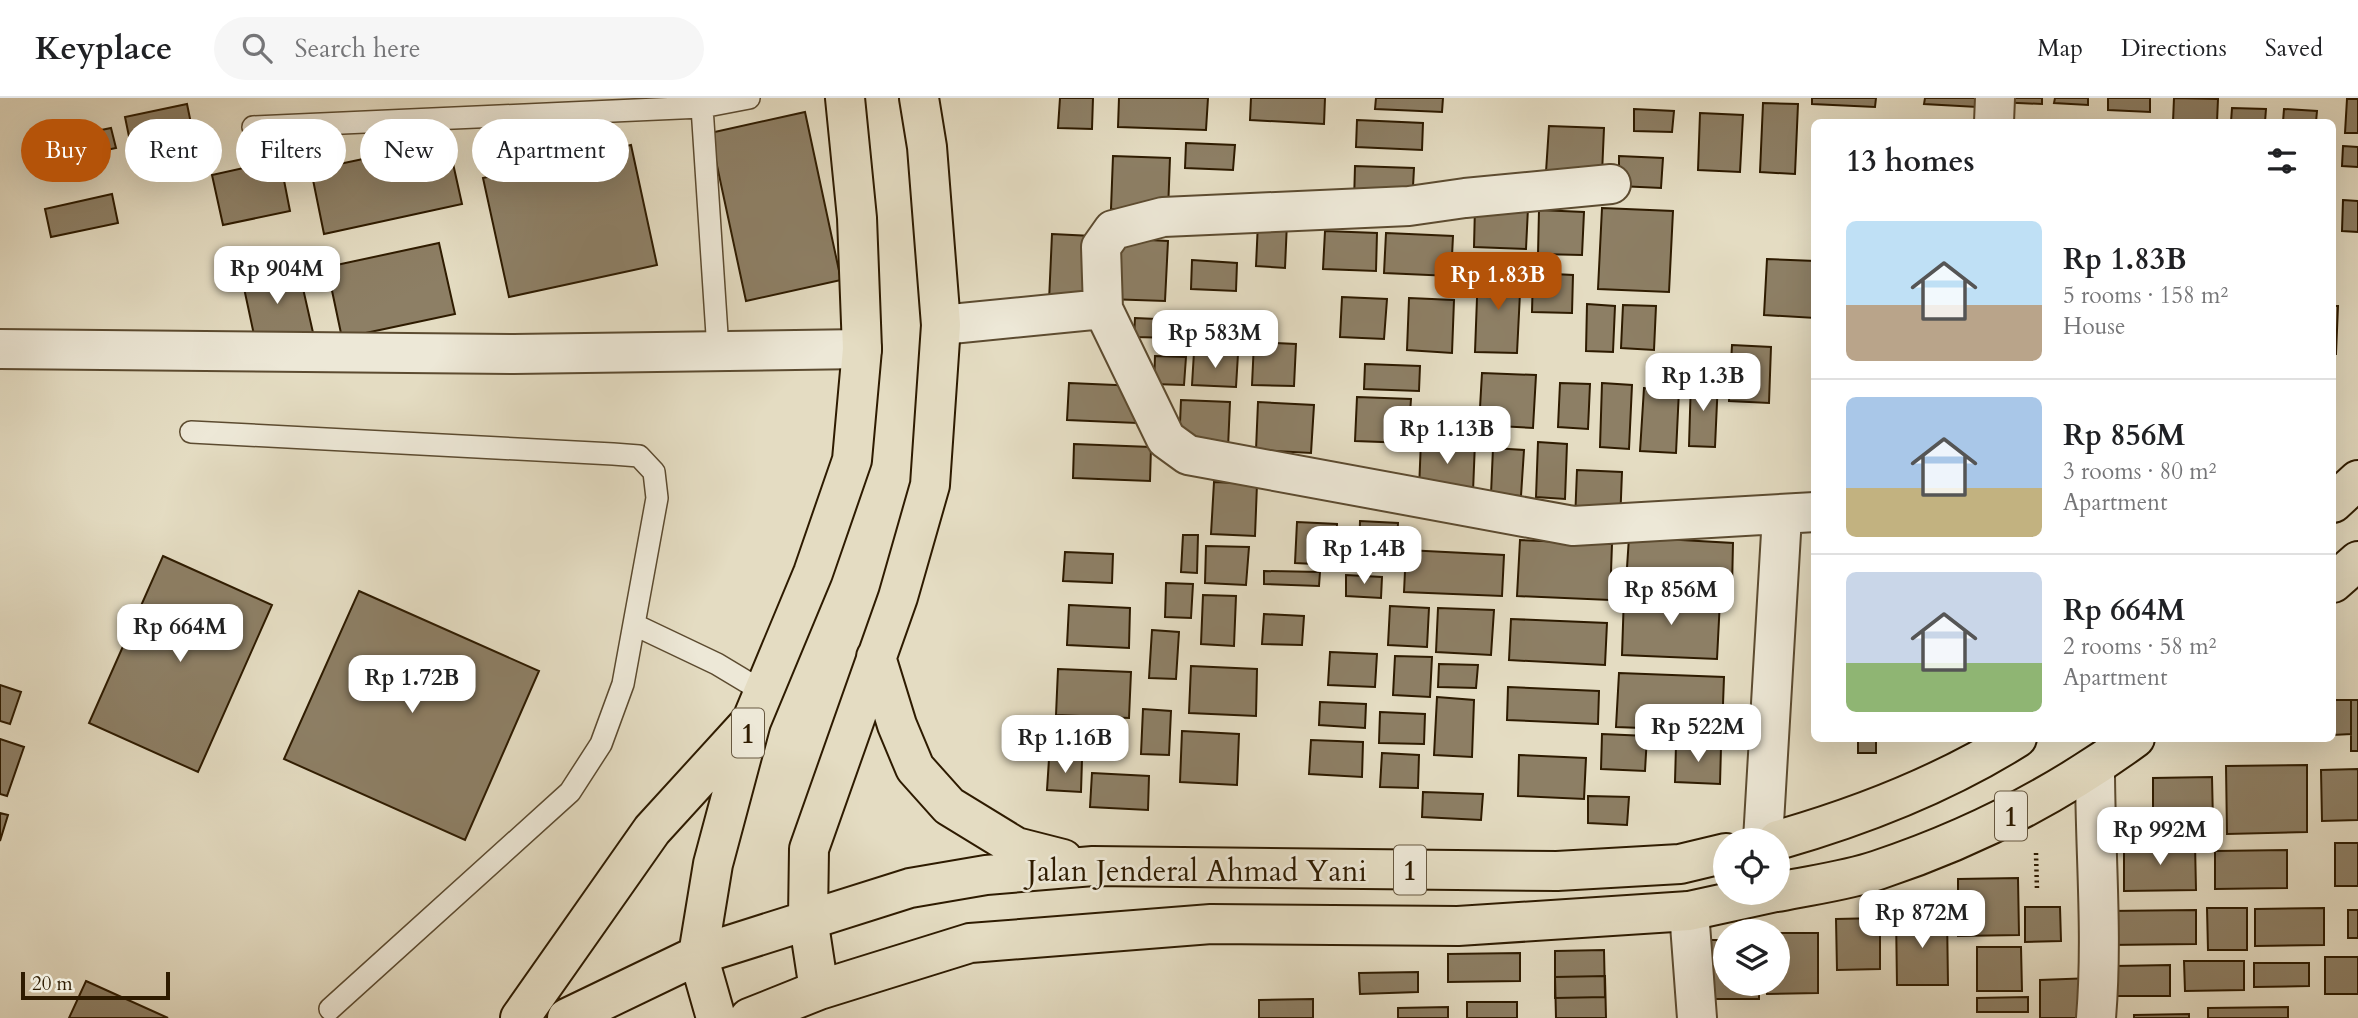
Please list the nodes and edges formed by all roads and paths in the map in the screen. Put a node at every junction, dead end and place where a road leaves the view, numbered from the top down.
1 (749, 98) edge
2 (845, 98) edge
3 (919, 98) edge
4 (1994, 98) edge
5 (702, 107) junction
6 (1994, 119) edge
7 (346, 123) edge
8 (1611, 184) dead end
9 (1103, 309) junction
10 (942, 325) junction
11 (0, 349) edge
12 (862, 349) junction
13 (718, 350) junction
14 (191, 432) dead end
15 (2358, 480) edge
16 (2336, 481) edge
17 (2336, 500) edge
18 (1799, 514) edge
19 (2358, 561) edge
20 (2336, 580) edge
21 (635, 625) junction
22 (876, 657) junction
23 (757, 706) junction
24 (2011, 742) edge
25 (2130, 742) edge
26 (2095, 768) junction
27 (1764, 828) edge
28 (1790, 837) edge
29 (1713, 856) edge
30 (1093, 866) junction
31 (1790, 889) edge
32 (1717, 905) edge
33 (1689, 911) junction
34 (808, 918) junction
35 (698, 955) junction
36 (819, 990) junction
37 (330, 1009) dead end
38 (520, 1018) edge
39 (566, 1018) edge
40 (716, 1018) edge
41 (750, 1018) edge
42 (1697, 1018) edge
43 (2096, 1018) edge

1 - 5 lane
2 - 12 main road, 1
3 - 10 main road
4 - 6 street
5 - 7 lane
5 - 13 lane
8 - 9 street
9 - 10 street
9 - 18 street
10 - 22 main road
11 - 13 street
12 - 13 street
12 - 23 main road, 1
14 - 21 lane
15 - 16 street
15 - 17 main road
18 - 27 street
19 - 20 main road
21 - 23 lane
21 - 37 lane
22 - 30 main road
22 - 34 main road
23 - 35 main road, 1
23 - 38 main road
24 - 28 main road, 1
25 - 26 main road, 1
26 - 31 main road, Jalan Jenderal Ahmad Yani / 1
26 - 43 street
29 - 30 main road, Jalan Jenderal Ahmad Yani / 1
30 - 34 main road, Jalan Jenderal Ahmad Yani / 1
32 - 33 main road, Jalan Jenderal Ahmad Yani / 1
33 - 36 main road, Jalan Jenderal Ahmad Yani / 1
33 - 42 street
34 - 35 main road, Jalan Jenderal Ahmad Yani / 1
34 - 36 main road
35 - 39 main road, Jalan Jenderal Ahmad Yani / 1
35 - 40 main road, 1
36 - 41 main road, Jalan Jenderal Ahmad Yani / 1

